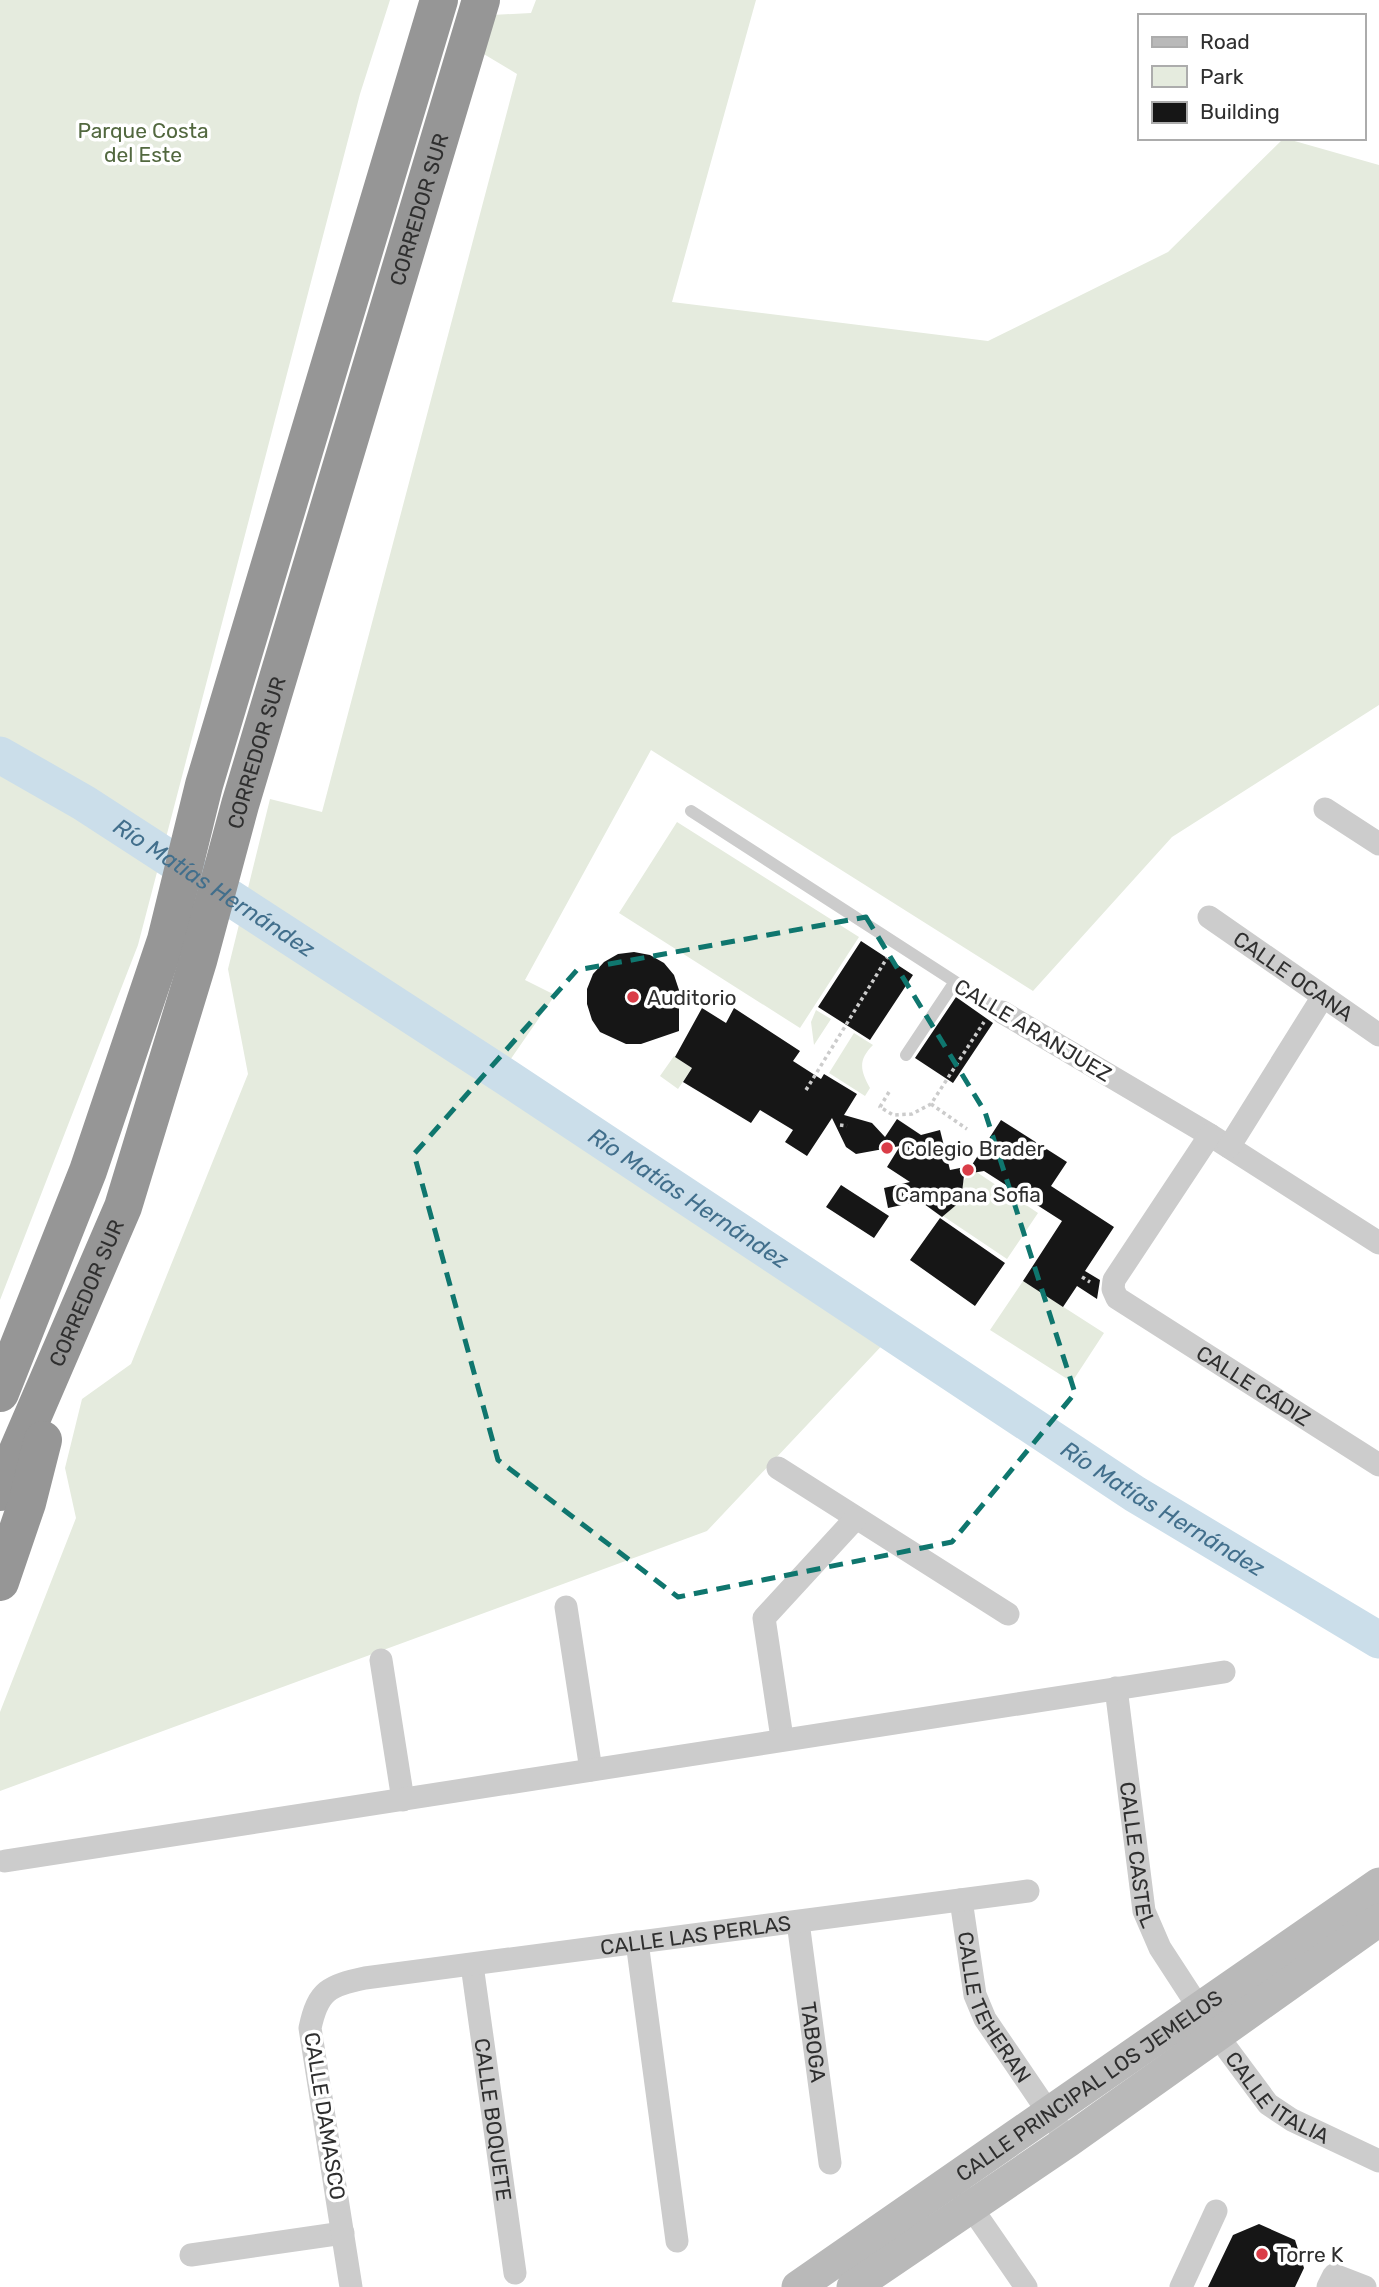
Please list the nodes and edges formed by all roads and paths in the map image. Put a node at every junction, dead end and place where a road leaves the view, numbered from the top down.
1 (439, 0) edge
2 (481, 0) edge
3 (1325, 810) dead end
4 (691, 811) dead end
5 (1379, 844) edge
6 (1209, 917) dead end
7 (887, 958) dead end
8 (954, 984) junction
9 (1322, 998) junction
10 (995, 1014) junction
11 (1379, 1035) edge
12 (906, 1055) dead end
13 (806, 1090) dead end
14 (889, 1092) dead end
15 (931, 1104) junction
16 (840, 1125) dead end
17 (847, 1126) dead end
18 (967, 1129) dead end
19 (1220, 1141) junction
20 (1379, 1243) edge
21 (1082, 1277) dead end
22 (1090, 1282) dead end
23 (73, 1328) junction
24 (0, 1393) edge
25 (1379, 1465) edge
26 (778, 1468) dead end
27 (0, 1492) edge
28 (856, 1518) junction
29 (0, 1582) edge
30 (566, 1607) dead end
31 (1008, 1614) dead end
32 (381, 1660) dead end
33 (1224, 1672) dead end
34 (1116, 1688) junction
35 (782, 1738) junction
36 (592, 1770) junction
37 (403, 1800) junction
38 (5, 1861) dead end
39 (1379, 1884) edge
40 (1028, 1891) dead end
41 (961, 1900) junction
42 (1379, 1920) edge
43 (798, 1922) junction
44 (637, 1942) junction
45 (472, 1965) junction
46 (365, 1978) joint
47 (1208, 2021) junction
48 (1048, 2113) junction
49 (1068, 2141) junction
50 (1379, 2161) edge
51 (830, 2163) dead end
52 (952, 2181) junction
53 (972, 2207) junction
54 (1216, 2211) dead end
55 (343, 2233) junction
56 (677, 2241) dead end
57 (191, 2255) dead end
58 (515, 2273) dead end
59 (351, 2287) edge
60 (798, 2287) edge
61 (853, 2287) edge
62 (1026, 2287) edge
63 (1181, 2287) edge
64 (1328, 2287) edge
65 (1365, 2287) edge

1 - 24 highway, CORREDOR SUR
2 - 23 highway, CORREDOR SUR
3 - 5 street
4 - 8 lane, CALLE ARANJUEZ
6 - 9 street, CALLE OCANA
7 - 13 path
8 - 10 lane, CALLE ARANJUEZ
8 - 12 lane
9 - 11 street, CALLE OCANA
9 - 19 street
10 - 15 path
10 - 19 street, CALLE ARANJUEZ
14 - 15 path
15 - 18 path
16 - 17 path
19 - 20 street, CALLE ARANJUEZ
19 - 25 street, CALLE CÁDIZ
21 - 22 path
23 - 27 highway, CORREDOR SUR
23 - 29 highway
26 - 28 street
28 - 31 street
28 - 35 street
30 - 36 street
32 - 37 street
33 - 34 street
34 - 35 street
34 - 47 street, CALLE CASTEL
35 - 36 street
36 - 37 street
37 - 38 street
39 - 47 main road, CALLE PRINCIPAL LOS JEMELOS
40 - 41 street, CALLE LAS PERLAS
41 - 43 street, CALLE LAS PERLAS
41 - 48 street, CALLE TEHERAN
42 - 47 main road, CALLE PRINCIPAL LOS JEMELOS
43 - 44 street, CALLE LAS PERLAS
43 - 51 street, TABOGA
44 - 45 street, CALLE LAS PERLAS
44 - 56 street
45 - 46 street, CALLE LAS PERLAS
45 - 58 street, CALLE BOQUETE
46 - 55 street, CALLE DAMASCO
47 - 48 main road, CALLE PRINCIPAL LOS JEMELOS
47 - 49 main road, CALLE PRINCIPAL LOS JEMELOS
47 - 50 street, CALLE ITALIA
48 - 49 street, CALLE TEHERAN
48 - 52 main road, CALLE PRINCIPAL LOS JEMELOS
49 - 53 main road, CALLE PRINCIPAL LOS JEMELOS
52 - 53 street
52 - 60 main road, CALLE PRINCIPAL LOS JEMELOS
53 - 61 main road, CALLE PRINCIPAL LOS JEMELOS
53 - 62 street
54 - 63 street
55 - 57 street
55 - 59 street, CALLE DAMASCO
64 - 65 street

